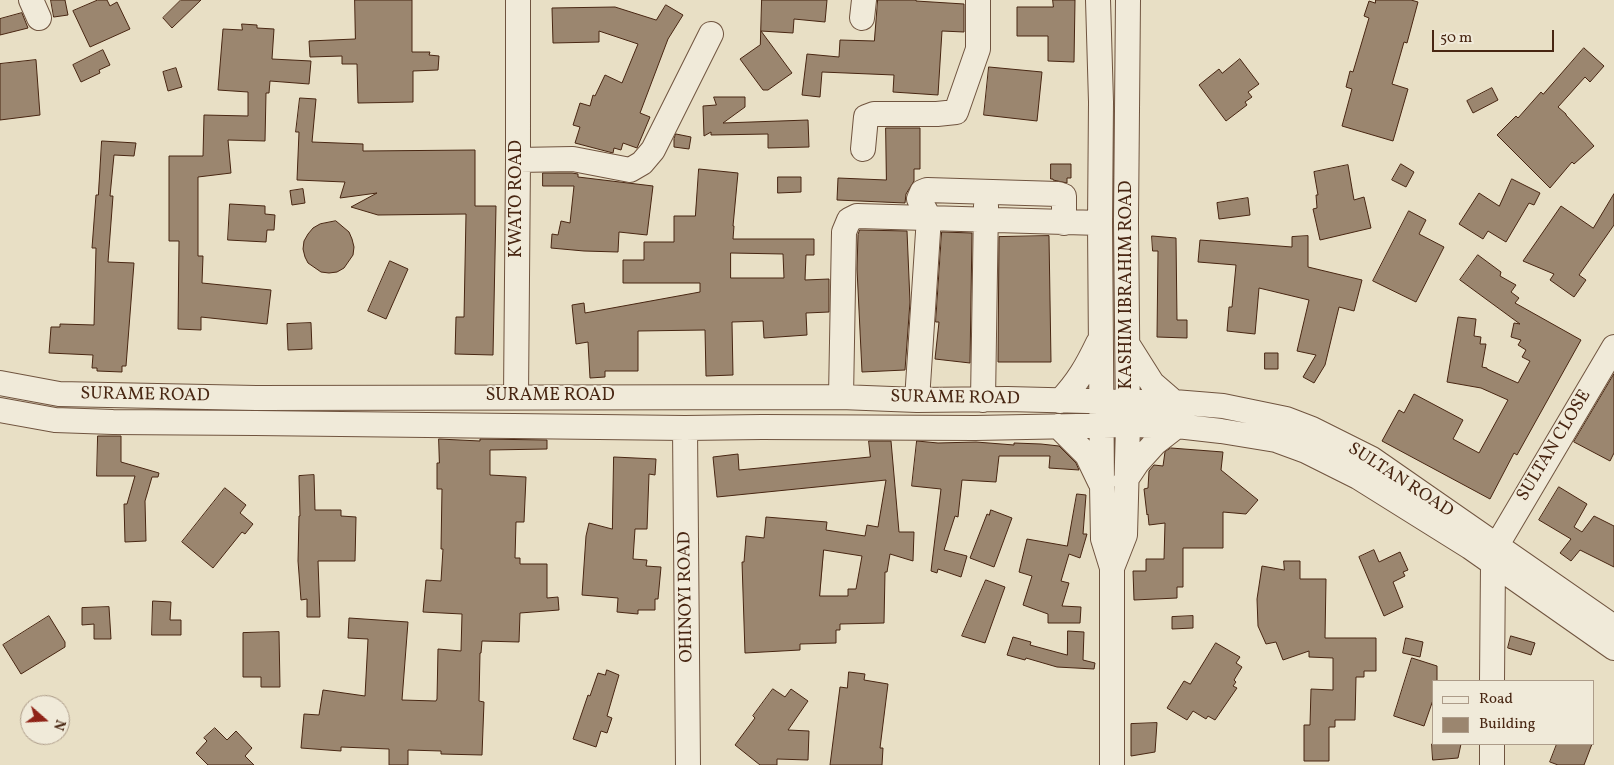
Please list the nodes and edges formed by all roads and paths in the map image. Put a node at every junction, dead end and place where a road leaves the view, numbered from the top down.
1 (518, 0) edge
2 (978, 0) edge
3 (1098, 0) edge
4 (1129, 1) edge
5 (711, 34) dead end
6 (863, 149) dead end
7 (518, 160) junction
8 (986, 192) junction
9 (929, 218) junction
10 (985, 221) junction
11 (1064, 223) junction
12 (1100, 223) junction
13 (1101, 337) junction
14 (1128, 344) junction
15 (1614, 347) edge
16 (0, 383) edge
17 (841, 396) junction
18 (516, 397) junction
19 (917, 400) junction
20 (983, 400) junction
21 (1060, 401) junction
22 (1101, 402) junction
23 (1174, 402) junction
24 (0, 410) edge
25 (1128, 414) junction
26 (1058, 426) junction
27 (1101, 426) junction
28 (1177, 426) junction
29 (685, 428) junction
30 (1125, 481) junction
31 (1102, 485) junction
32 (1495, 554) junction
33 (1112, 568) junction
34 (1614, 627) edge
35 (1614, 648) edge
36 (1492, 680) edge
37 (1492, 745) edge
38 (688, 765) edge
39 (1112, 765) edge
40 (1492, 765) edge

1 - 7 street, KWATO ROAD
2 - 6 street
3 - 12 street, KASHIM IBRAHIM ROAD
4 - 14 street, KASHIM IBRAHIM ROAD
5 - 7 street
7 - 18 street, KWATO ROAD
8 - 9 street
8 - 10 street
8 - 11 street
9 - 10 street
9 - 17 street
9 - 19 street
10 - 11 street
10 - 20 street
11 - 12 street
12 - 13 street, KASHIM IBRAHIM ROAD
13 - 21 street
13 - 22 street, KASHIM IBRAHIM ROAD
14 - 23 street
14 - 25 street, KASHIM IBRAHIM ROAD
15 - 32 street, SULTAN CLOSE
16 - 18 street, SURAME ROAD
17 - 18 street, SURAME ROAD
17 - 19 street, SURAME ROAD
19 - 20 street, SURAME ROAD
20 - 21 street, SURAME ROAD
21 - 22 street, SURAME ROAD
22 - 25 street, SURAME ROAD
22 - 27 street, KASHIM IBRAHIM ROAD
23 - 25 street, SULTAN ROAD
23 - 32 street, SULTAN ROAD
24 - 29 street, SURAME ROAD
25 - 27 street, SURAME ROAD
25 - 28 street, SULTAN ROAD
25 - 30 street, KASHIM IBRAHIM ROAD
26 - 27 street, SURAME ROAD
26 - 29 street, SURAME ROAD
26 - 31 street
27 - 31 street, KASHIM IBRAHIM ROAD
28 - 30 street
28 - 32 street, SULTAN ROAD
29 - 38 street, OHINOYI ROAD
30 - 33 street, KASHIM IBRAHIM ROAD
31 - 33 street, KASHIM IBRAHIM ROAD
32 - 34 street, SULTAN ROAD
32 - 35 street, SULTAN ROAD
32 - 36 street
33 - 39 street, KASHIM IBRAHIM ROAD
37 - 40 street

